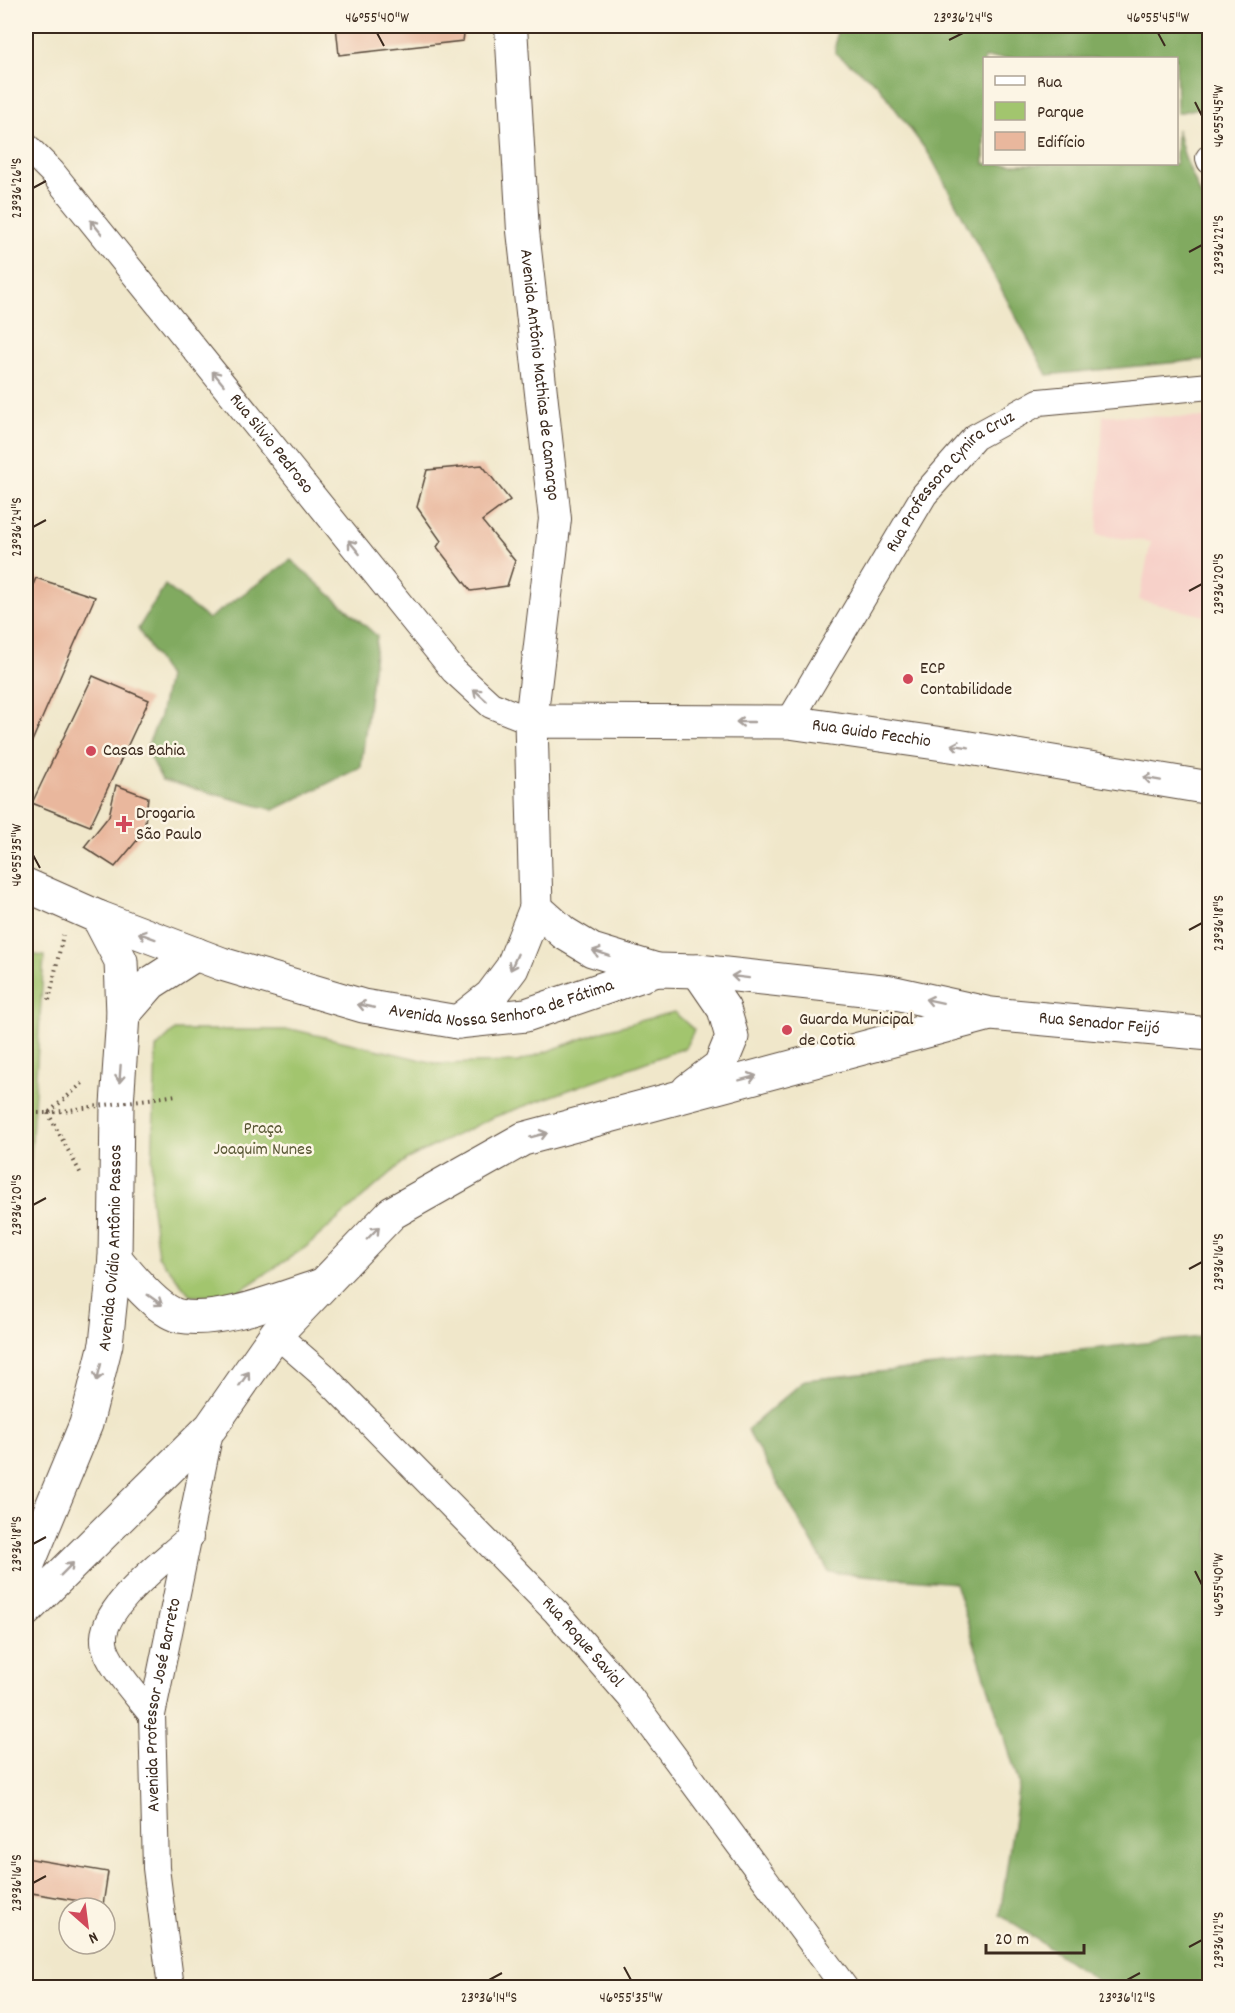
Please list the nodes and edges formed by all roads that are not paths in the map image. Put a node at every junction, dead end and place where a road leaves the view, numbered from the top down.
1 (511, 26) edge
2 (26, 146) edge
3 (1209, 386) edge
4 (531, 721) junction
5 (789, 722) junction
6 (1209, 788) edge
7 (26, 885) edge
8 (536, 908) junction
9 (98, 917) junction
10 (196, 954) junction
11 (657, 970) junction
12 (698, 971) junction
13 (991, 1014) junction
14 (123, 1015) junction
15 (458, 1023) junction
16 (1209, 1034) edge
17 (679, 1096) junction
18 (115, 1258) junction
19 (321, 1285) junction
20 (276, 1335) junction
21 (211, 1427) junction
22 (190, 1537) junction
23 (26, 1569) edge
24 (26, 1611) edge
25 (152, 1715) junction
26 (171, 1988) edge
27 (845, 1988) edge

1 - 4 street, Avenida Antônio Mathias de Camargo
4 -> 2 street, Rua Silvio Pedroso
3 - 5 street, Rua Professora Cynira Cruz
5 -> 4 main road, Rua Guido Fecchio
4 - 8 main road
6 -> 5 main road, Rua Guido Fecchio
7 - 9 main road, Avenida Nossa Senhora de Fátima
11 -> 8 main road
8 -> 15 main road
10 -> 9 main road, Avenida Nossa Senhora de Fátima
9 - 14 main road, Avenida Ovídio Antônio Passos
10 - 14 main road
15 -> 10 main road, Avenida Nossa Senhora de Fátima
11 - 12 main road, Avenida Nossa Senhora de Fátima
11 - 15 main road, Avenida Nossa Senhora de Fátima
13 -> 12 main road, Avenida Nossa Senhora de Fátima
12 - 17 main road
13 - 16 main road, Rua Senador Feijó
17 -> 13 main road
14 -> 18 main road, Avenida Ovídio Antônio Passos
19 -> 17 main road
18 -> 19 main road
18 -> 23 main road, Avenida Ovídio Antônio Passos
19 - 20 main road
21 -> 20 main road
20 - 27 street, Rua Roque Saviol
21 - 22 street, Avenida Professor José Barreto
24 -> 21 main road
22 - 25 street, Avenida Professor José Barreto
22 - 25 street
25 - 26 street, Avenida Professor José Barreto

